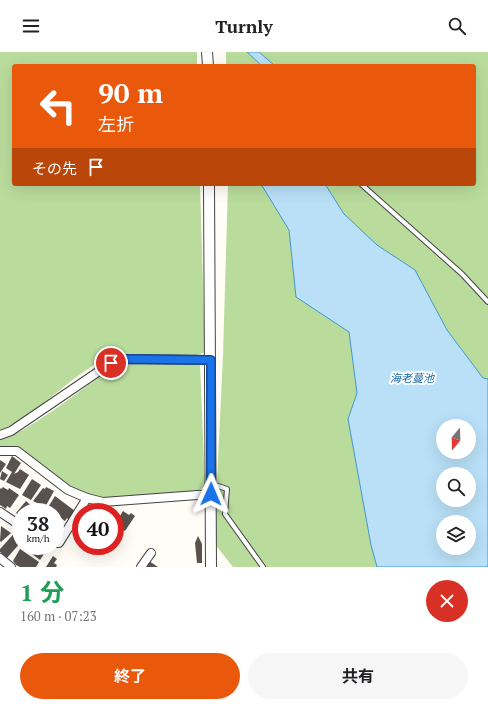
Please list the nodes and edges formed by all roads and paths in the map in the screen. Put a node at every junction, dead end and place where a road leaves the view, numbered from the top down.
1 (207, 52) edge
2 (208, 64) edge
3 (209, 186) edge
4 (363, 186) edge
5 (488, 302) edge
6 (211, 360) junction
7 (0, 435) edge
8 (0, 450) edge
9 (212, 489) junction
10 (87, 498) junction
11 (0, 512) edge
12 (12, 520) edge
13 (64, 535) edge
14 (151, 553) dead end
15 (0, 558) edge
16 (11, 567) edge
17 (141, 567) edge
18 (211, 567) edge
19 (263, 567) edge

1 - 2 street
3 - 6 street
4 - 5 lane
6 - 7 street
6 - 9 street
8 - 10 street
9 - 10 street
9 - 18 street
9 - 19 lane
10 - 13 street
11 - 12 street
14 - 17 street
15 - 16 street

